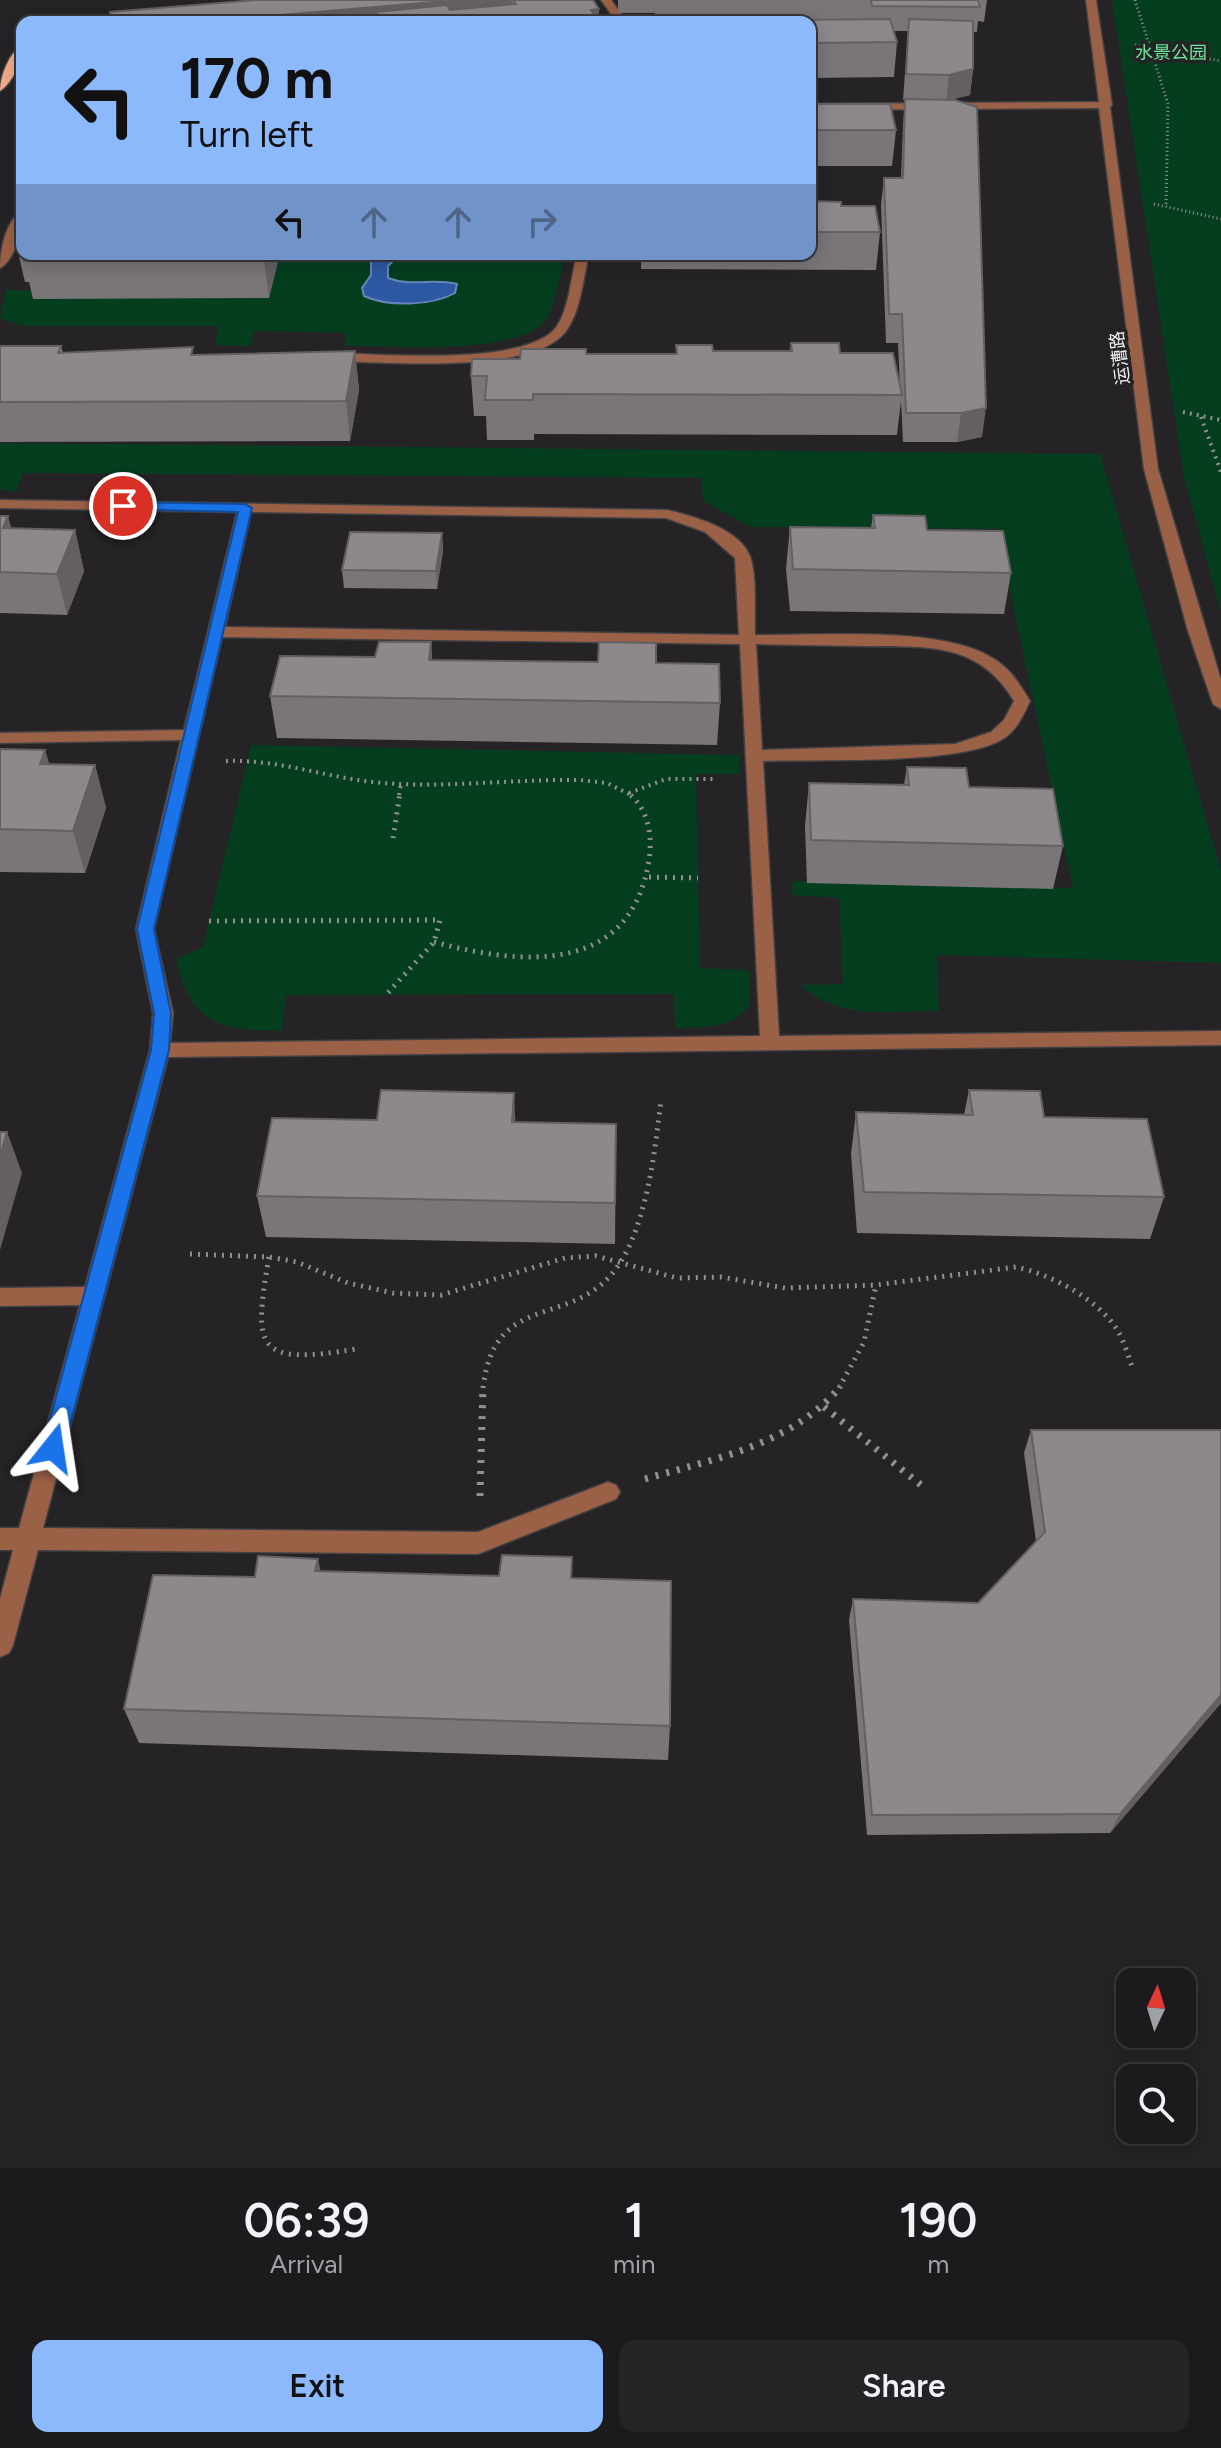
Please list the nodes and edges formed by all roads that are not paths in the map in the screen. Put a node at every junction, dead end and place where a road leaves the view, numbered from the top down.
1 (1091, 0) edge
2 (16, 59) edge
3 (0, 88) edge
4 (1107, 105) junction
5 (816, 107) edge
6 (16, 228) edge
7 (581, 260) edge
8 (0, 264) edge
9 (315, 357) edge
10 (0, 504) edge
11 (245, 508) junction
12 (216, 632) junction
13 (747, 640) junction
14 (1221, 704) edge
15 (192, 735) junction
16 (0, 738) edge
17 (754, 756) junction
18 (1221, 1038) edge
19 (770, 1044) junction
20 (160, 1050) junction
21 (94, 1296) junction
22 (0, 1297) edge
23 (608, 1492) road end
24 (0, 1539) edge
25 (29, 1539) junction
26 (0, 1645) edge

1 - 4 street, 运漕路
2 - 3 main road
4 - 5 street
4 - 14 street, 运漕路
6 - 8 street
7 - 9 street
10 - 11 street
11 - 12 street
11 - 13 street
12 - 13 street
12 - 15 street
13 - 17 street
13 - 17 street
15 - 16 street
15 - 20 street
17 - 19 street
18 - 19 street
19 - 20 street
20 - 21 street
21 - 22 street
21 - 25 street
23 - 25 street
24 - 25 street
25 - 26 street

